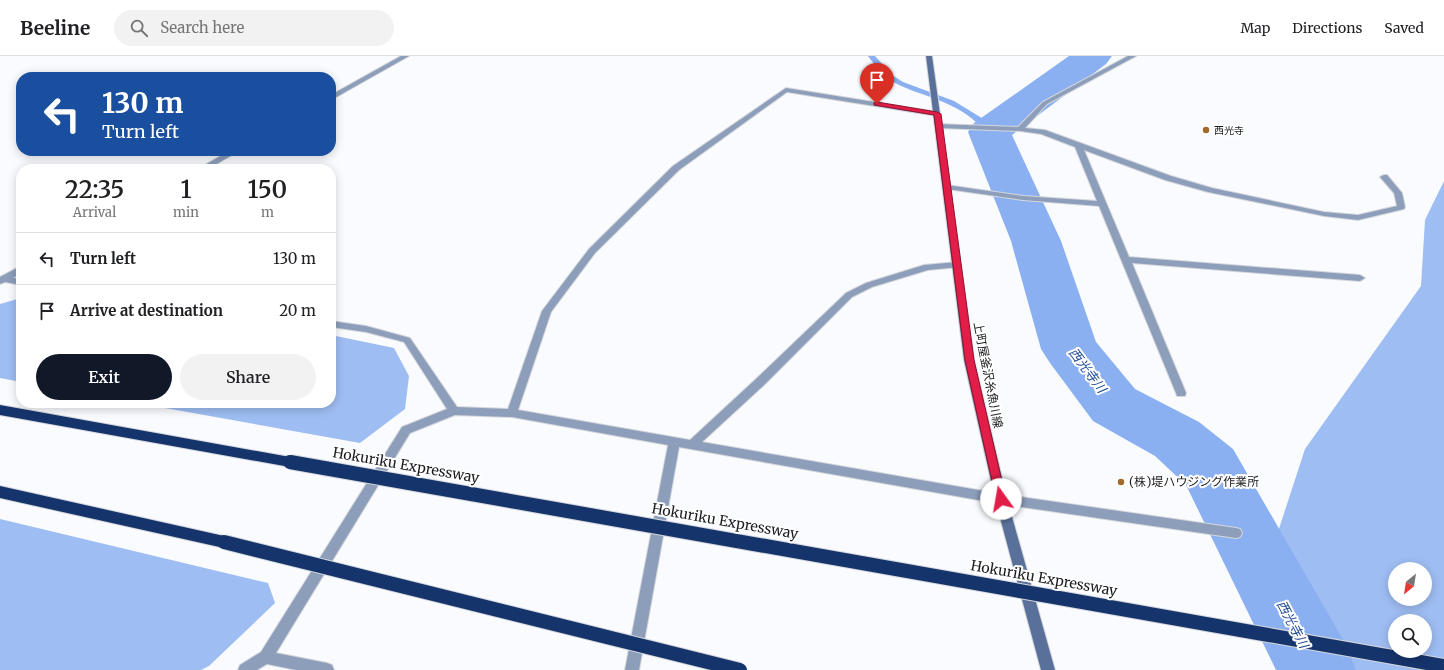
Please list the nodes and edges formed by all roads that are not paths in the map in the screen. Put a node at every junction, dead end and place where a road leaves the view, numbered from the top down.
1 (406, 56) edge
2 (929, 56) edge
3 (1133, 56) edge
4 (336, 95) edge
5 (937, 114) junction
6 (939, 126) junction
7 (1020, 129) junction
8 (1078, 145) junction
9 (225, 156) edge
10 (211, 164) edge
11 (1384, 177) dead end
12 (946, 187) junction
13 (1103, 204) junction
14 (1126, 260) junction
15 (956, 265) junction
16 (16, 272) edge
17 (1360, 278) dead end
18 (1, 280) edge
19 (16, 282) edge
20 (336, 325) edge
21 (1181, 393) dead end
22 (0, 410) edge
23 (454, 411) junction
24 (512, 413) junction
25 (674, 442) junction
26 (692, 445) junction
27 (0, 492) edge
28 (1001, 499) junction
29 (1236, 533) dead end
30 (266, 657) junction
31 (1444, 666) edge
32 (245, 670) edge
33 (327, 670) edge
34 (632, 670) edge
35 (740, 670) edge
36 (1048, 670) edge

1 - 4 street
2 - 5 main road, 上町屋釜沢糸魚川線
3 - 7 street
5 - 6 main road, 上町屋釜沢糸魚川線
5 - 24 street
6 - 7 street
6 - 12 main road, 上町屋釜沢糸魚川線
7 - 8 street
8 - 11 street
8 - 13 street
9 - 10 street
12 - 13 street
12 - 15 main road, 上町屋釜沢糸魚川線
13 - 14 street
14 - 17 street
14 - 21 street
15 - 26 street
15 - 28 main road, 上町屋釜沢糸魚川線
16 - 18 street
18 - 19 street
20 - 23 street
22 - 31 highway, Hokuriku Expressway, bridge
23 - 24 street
23 - 30 street
24 - 25 street
25 - 26 street
25 - 34 street
26 - 28 street
27 - 35 highway, bridge
28 - 29 street
28 - 36 main road, 上町屋釜沢糸魚川線
30 - 32 street
30 - 33 street

